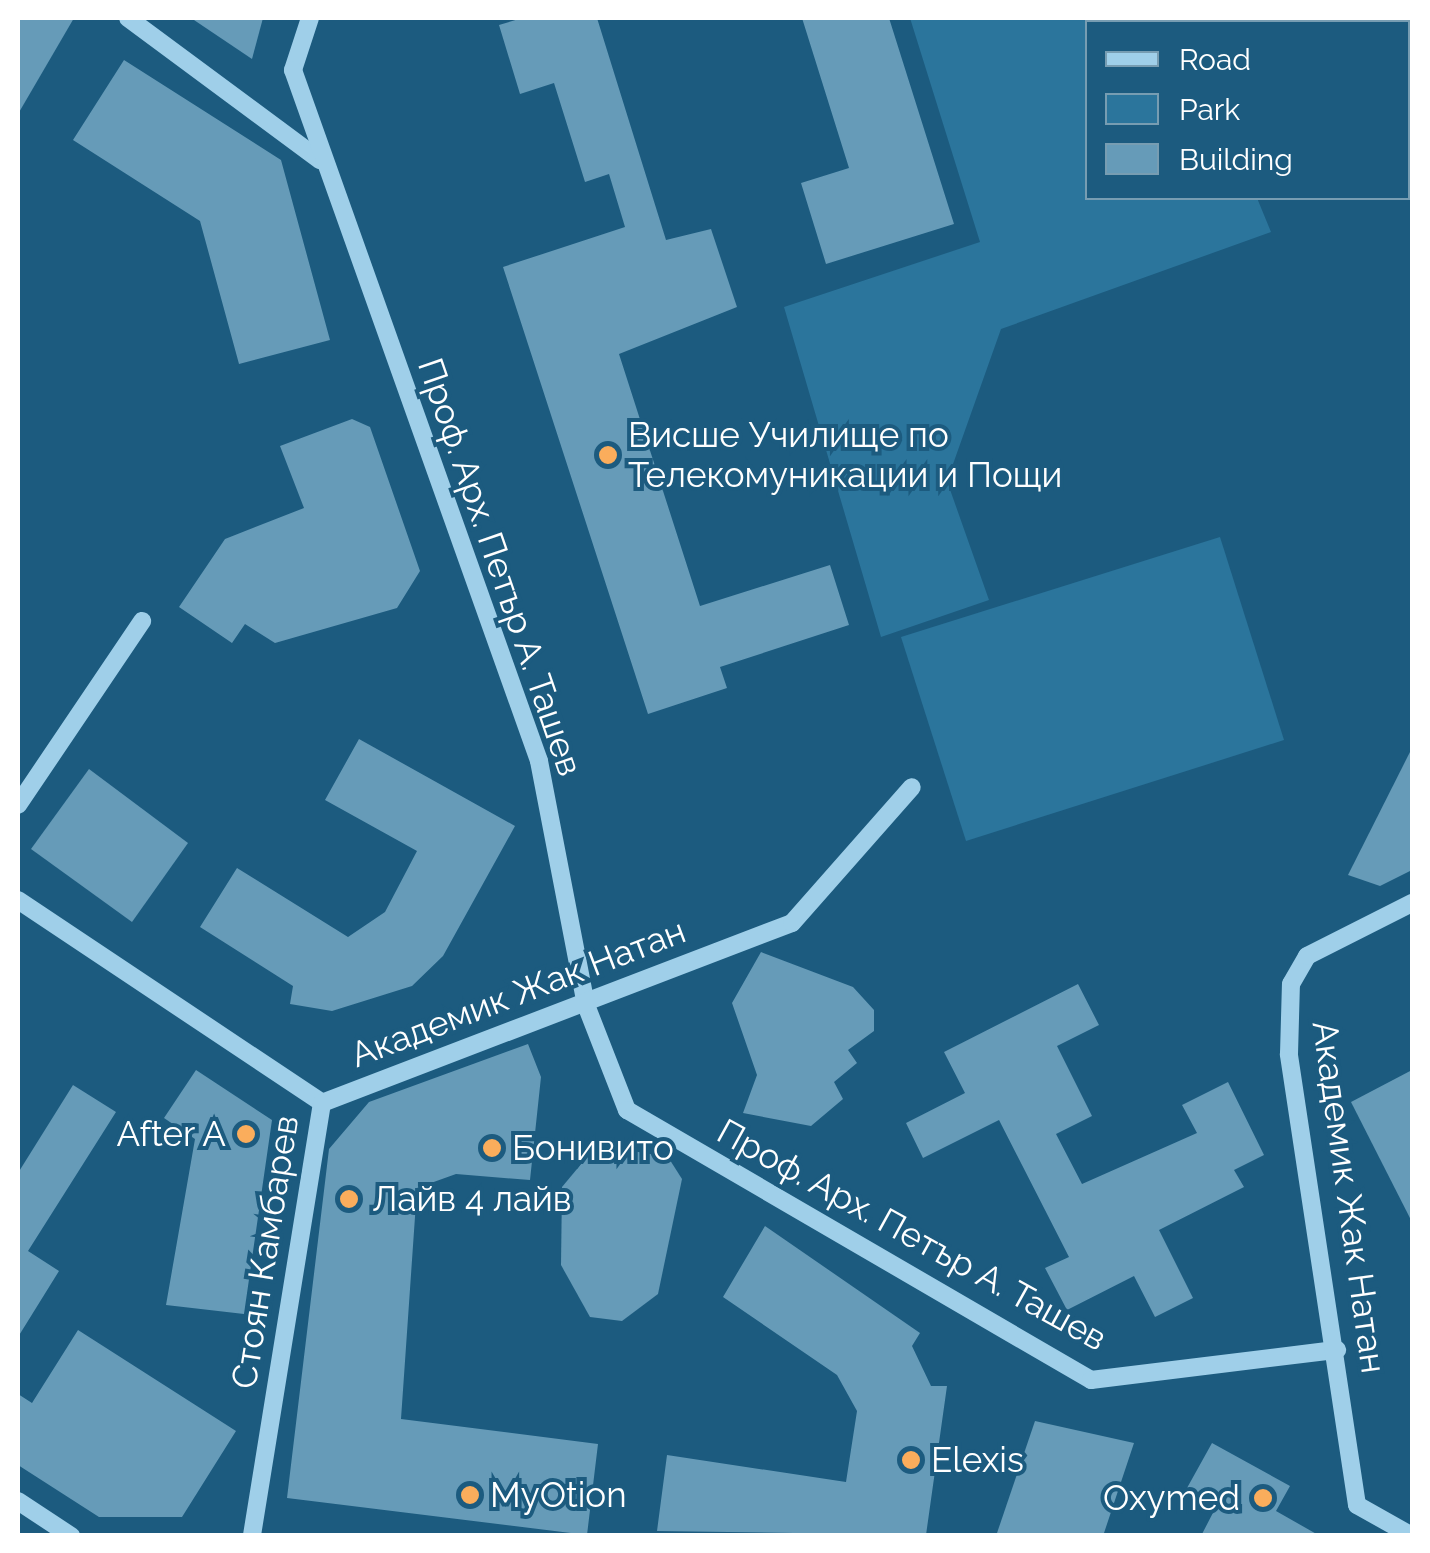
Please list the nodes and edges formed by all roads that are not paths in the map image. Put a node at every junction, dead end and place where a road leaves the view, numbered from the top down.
1 (128, 18) edge
2 (310, 18) edge
3 (321, 161) junction
4 (142, 622) dead end
5 (912, 786) dead end
6 (18, 805) edge
7 (18, 900) edge
8 (1412, 904) edge
9 (586, 1005) junction
10 (322, 1103) junction
11 (1338, 1350) junction
12 (18, 1500) edge
13 (71, 1536) edge
14 (252, 1536) edge
15 (1412, 1536) edge

1 - 3 street
2 - 3 street, Проф. Арх. Петър А. Ташев
3 - 9 street, Проф. Арх. Петър А. Ташев
4 - 6 street
5 - 9 street, Академик Жак Натан
7 - 10 street, Стоян Камбарев
8 - 11 street, Академик Жак Натан
9 - 10 street, Академик Жак Натан
9 - 11 street, Проф. Арх. Петър А. Ташев
10 - 14 street, Стоян Камбарев
11 - 15 street, Академик Жак Натан
12 - 13 street

